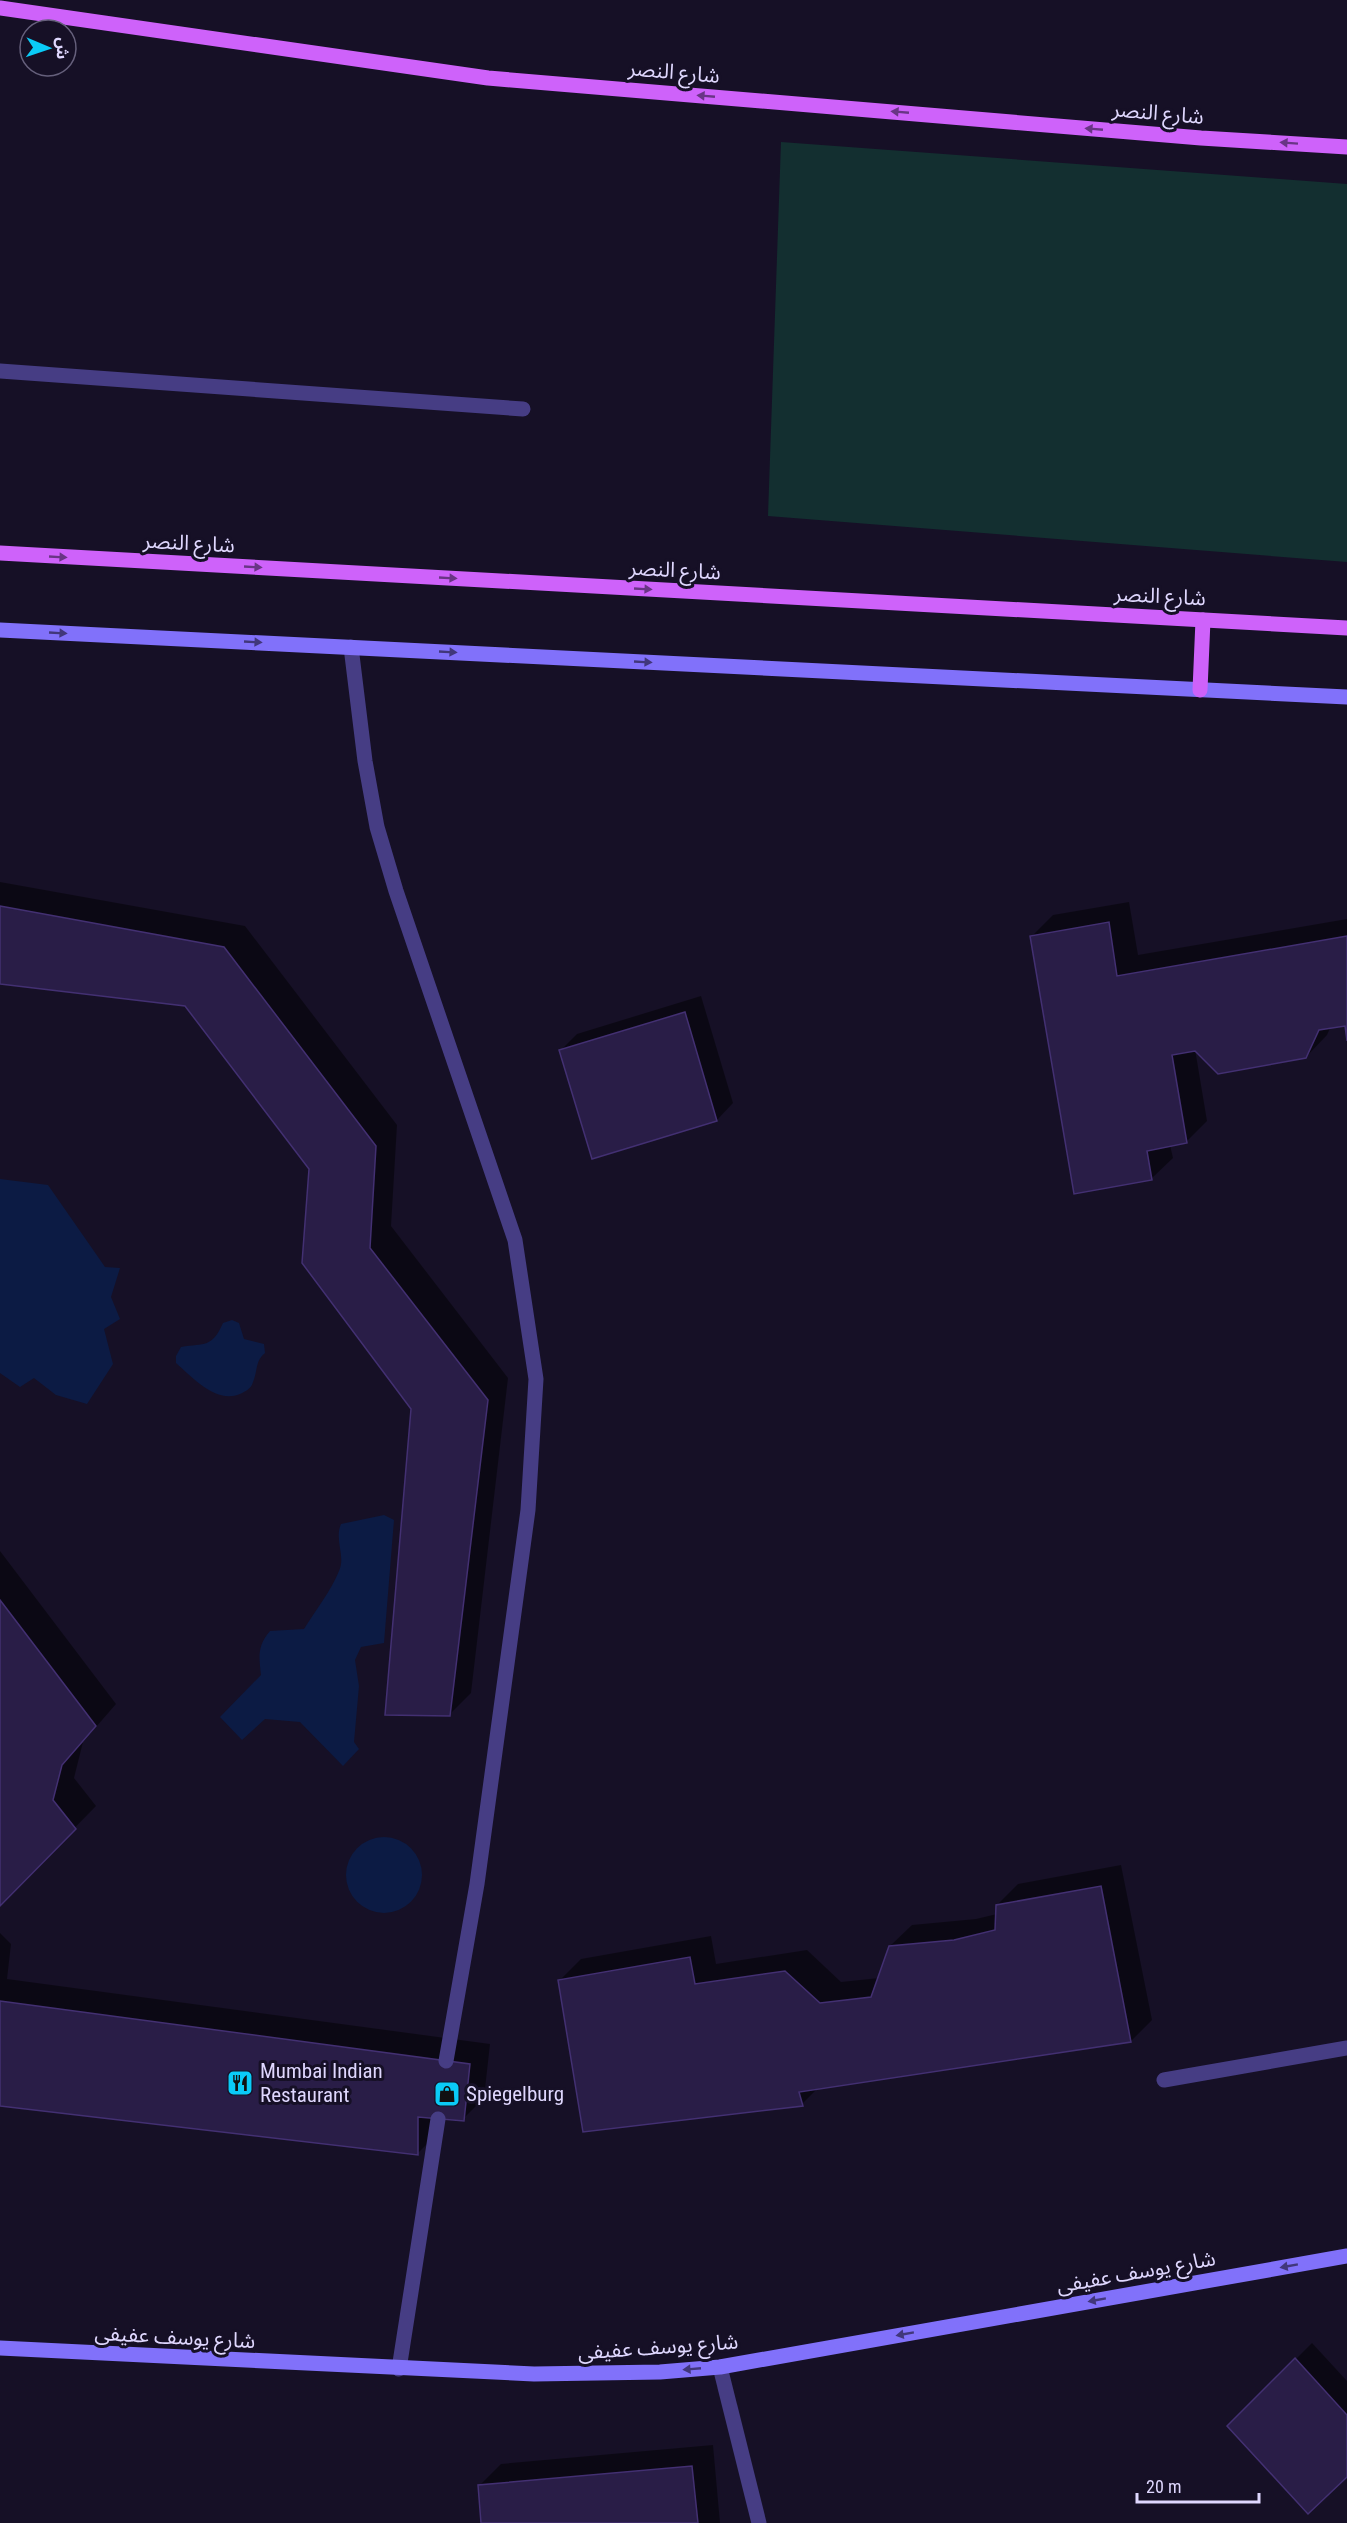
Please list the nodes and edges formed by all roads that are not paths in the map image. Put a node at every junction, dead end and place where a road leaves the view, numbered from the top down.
1 (0, 8) edge
2 (1347, 147) edge
3 (0, 371) edge
4 (523, 409) dead end
5 (0, 553) edge
6 (1203, 620) junction
7 (1347, 628) edge
8 (0, 630) edge
9 (351, 647) junction
10 (1200, 690) junction
11 (1347, 698) edge
12 (1347, 2048) edge
13 (446, 2061) dead end
14 (1164, 2080) dead end
15 (438, 2119) dead end
16 (1347, 2256) edge
17 (0, 2348) edge
18 (720, 2367) junction
19 (399, 2369) junction
20 (759, 2523) edge

2 -> 1 main road, شارع النصر
3 - 4 street
5 -> 6 main road, شارع النصر
6 - 7 main road, شارع النصر
6 - 10 main road
8 -> 9 street
9 -> 10 street
9 - 13 street
10 - 11 street
12 - 14 street
15 - 19 street
16 -> 18 street, شارع يوسف عفيفى
17 - 19 street, شارع يوسف عفيفى
18 -> 19 street, شارع يوسف عفيفى
18 - 20 street

